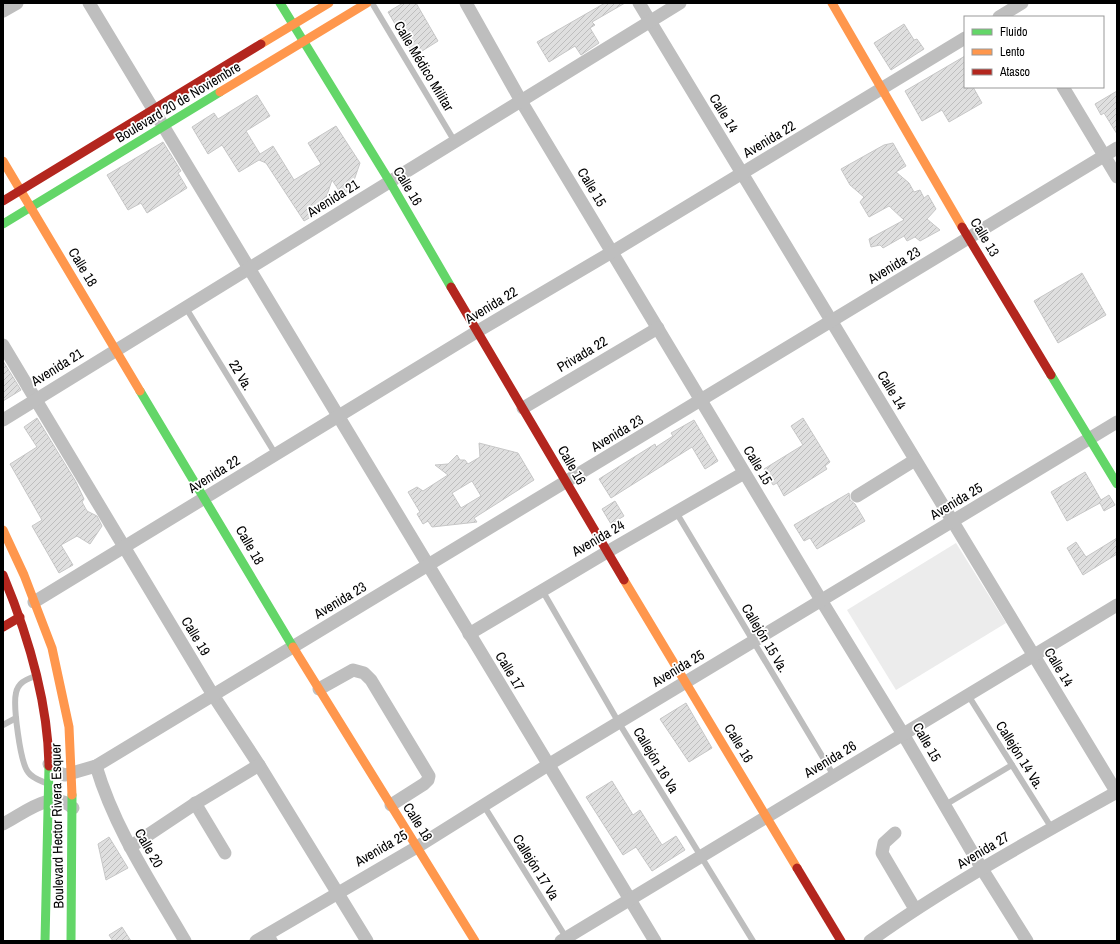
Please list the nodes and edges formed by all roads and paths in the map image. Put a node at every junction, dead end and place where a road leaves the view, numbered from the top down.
1 (18, 3) edge
2 (89, 3) edge
3 (280, 3) edge
4 (329, 3) edge
5 (367, 3) edge
6 (372, 3) edge
7 (466, 3) edge
8 (639, 3) edge
9 (680, 3) edge
10 (832, 3) edge
11 (1017, 8) edge
12 (3, 11) edge
13 (1001, 16) edge
14 (650, 22) junction
15 (293, 24) junction
16 (964, 39) edge
17 (304, 42) junction
18 (1063, 88) edge
19 (884, 89) junction
20 (521, 101) junction
21 (153, 110) junction
22 (163, 126) junction
23 (455, 142) junction
24 (1117, 148) edge
25 (1104, 156) junction
26 (3, 161) edge
27 (743, 174) junction
28 (1117, 177) edge
29 (390, 182) junction
30 (20, 191) junction
31 (3, 202) edge
32 (31, 208) junction
33 (3, 224) edge
34 (969, 238) junction
35 (612, 252) junction
36 (249, 269) junction
37 (186, 308) junction
38 (832, 322) junction
39 (658, 328) junction
40 (478, 331) junction
41 (3, 345) edge
42 (116, 349) junction
43 (36, 399) junction
44 (701, 401) junction
45 (523, 408) junction
46 (338, 417) junction
47 (3, 420) edge
48 (1117, 422) edge
49 (1090, 439) junction
50 (276, 455) junction
51 (915, 460) junction
52 (744, 473) junction
53 (566, 482) junction
54 (1117, 484) edge
55 (857, 496) dead end
56 (206, 498) junction
57 (676, 512) junction
58 (952, 521) junction
59 (3, 530) edge
60 (124, 548) junction
61 (607, 552) junction
62 (428, 566) junction
63 (3, 575) edge
64 (542, 590) junction
65 (821, 600) junction
66 (34, 602) junction
67 (1117, 605) edge
68 (20, 617) junction
69 (3, 627) edge
70 (469, 634) junction
71 (753, 641) junction
72 (293, 647) junction
73 (1033, 655) junction
74 (36, 675) junction
75 (686, 682) junction
76 (319, 689) junction
77 (968, 694) junction
78 (213, 695) junction
79 (16, 718) junction
80 (619, 723) junction
81 (3, 725) edge
82 (904, 734) junction
83 (49, 764) junction
84 (259, 765) junction
85 (548, 765) junction
86 (1012, 765) junction
87 (96, 766) junction
88 (72, 774) junction
89 (834, 776) junction
90 (49, 784) junction
91 (1117, 793) edge
92 (48, 800) junction
93 (195, 803) junction
94 (391, 805) junction
95 (945, 805) junction
96 (484, 806) junction
97 (73, 808) junction
98 (767, 816) junction
99 (3, 824) edge
100 (1051, 827) junction
101 (895, 833) dead end
102 (130, 847) junction
103 (417, 847) junction
104 (225, 853) dead end
105 (700, 857) junction
106 (982, 869) junction
107 (337, 892) junction
108 (629, 899) junction
109 (915, 909) junction
110 (273, 937) edge
111 (565, 940) edge
112 (45, 941) edge
113 (71, 941) edge
114 (185, 941) edge
115 (256, 941) edge
116 (367, 941) edge
117 (475, 941) edge
118 (655, 941) edge
119 (753, 941) edge
120 (841, 941) edge
121 (870, 941) edge
122 (1027, 941) edge

1 - 12 street
2 - 21 street, Calle 17
3 - 15 street, Calle 16
4 - 15 street, Boulevard 20 de Noviembre
5 - 17 street, Boulevard 20 de Noviembre
6 - 23 lane, Calle Médico Militar
7 - 20 street, Calle 15
8 - 14 street, Calle 14
9 - 14 street, Avenida 21
10 - 19 street, Calle 13
11 - 13 street
14 - 20 street, Avenida 21
14 - 27 street, Calle 14
15 - 17 street, Calle 16
15 - 21 street, Boulevard 20 de Noviembre
16 - 19 street, Avenida 22
17 - 22 street, Boulevard 20 de Noviembre
17 - 29 street, Calle 16
18 - 25 street
19 - 27 street, Avenida 22
19 - 34 street, Calle 13
20 - 23 street, Avenida 21
20 - 35 street, Calle 15
21 - 22 street, Calle 17
21 - 30 street, Boulevard 20 de Noviembre
22 - 32 street, Boulevard 20 de Noviembre
22 - 36 street, Calle 17
23 - 29 street, Avenida 21
24 - 25 street, Avenida 23
25 - 28 street
25 - 34 street, Avenida 23
26 - 30 street, Calle 18
27 - 35 street, Avenida 22
27 - 38 street, Calle 14
29 - 36 street, Avenida 21
29 - 40 street, Calle 16
30 - 31 street, Boulevard 20 de Noviembre
30 - 32 street, Calle 18
32 - 33 street, Boulevard 20 de Noviembre
32 - 42 street, Calle 18
34 - 38 street, Avenida 23
34 - 49 street, Calle 13
35 - 39 street, Calle 15
35 - 40 street, Avenida 22
36 - 37 street, Avenida 21
36 - 46 street, Calle 17
37 - 42 street, Avenida 21
37 - 50 lane, 22 Va.
38 - 44 street, Avenida 23
38 - 51 street, Calle 14
39 - 44 street, Calle 15
39 - 45 street, Privada 22
40 - 45 street, Calle 16
40 - 46 street, Avenida 22
41 - 43 street, Calle 19
42 - 43 street, Avenida 21
42 - 56 street, Calle 18
43 - 47 street, Avenida 21
43 - 60 street, Calle 19
44 - 52 street, Calle 15
44 - 53 street, Avenida 23
45 - 53 street, Calle 16
46 - 50 street, Avenida 22
46 - 62 street, Calle 17
48 - 49 street, Avenida 25
49 - 54 street, Calle 13
49 - 58 street, Avenida 25
50 - 56 street, Avenida 22
51 - 55 street
51 - 58 street, Calle 14
52 - 57 street, Avenida 24
52 - 65 street, Calle 15
53 - 61 street, Calle 16
53 - 62 street, Avenida 23
56 - 60 street, Avenida 22
56 - 72 street, Calle 18
57 - 61 street, Avenida 24
57 - 71 lane, Callejón 15 Va.
58 - 65 street, Avenida 25
58 - 73 street, Calle 14
59 - 66 street, Boulevard Hector Rivera Esquer
60 - 66 street, Avenida 22
60 - 78 street, Calle 19
61 - 64 street, Avenida 24
61 - 75 street, Calle 16
62 - 70 street, Calle 17
62 - 72 street, Avenida 23
63 - 68 street, Boulevard Hector Rivera Esquer
64 - 70 street, Avenida 24
64 - 80 lane, Callejón 16 Va
65 - 71 street, Avenida 25
65 - 82 street, Calle 15
66 - 88 street, Boulevard Hector Rivera Esquer
67 - 73 street, Avenida 26
68 - 69 street
68 - 74 street, Boulevard Hector Rivera Esquer
70 - 85 street, Calle 17
71 - 75 street, Avenida 25
71 - 89 lane, Callejón 15 Va.
72 - 76 street, Calle 18
72 - 78 street, Avenida 23
73 - 77 street, Avenida 26
73 - 91 street, Calle 14
74 - 79 lane
74 - 83 street, Boulevard Hector Rivera Esquer
75 - 80 street, Avenida 25
75 - 98 street, Calle 16
76 - 94 street, Calle 18
76 - 94 street
77 - 82 street, Avenida 26
77 - 86 lane, Callejón 14 Va.
78 - 84 street, Calle 19
78 - 87 street, Avenida 23
79 - 81 lane
79 - 90 lane
80 - 85 street, Avenida 25
80 - 105 lane, Callejón 16 Va
82 - 89 street, Avenida 26
82 - 95 street, Calle 15
83 - 88 street
83 - 90 street, Boulevard Hector Rivera Esquer
84 - 93 street
84 - 107 street, Calle 19
85 - 96 street, Avenida 25
85 - 108 street, Calle 17
86 - 95 lane
86 - 100 lane, Callejón 14 Va.
87 - 88 street, Avenida 23
87 - 102 street, Calle 20
88 - 97 street, Boulevard Hector Rivera Esquer
89 - 98 street, Avenida 26
90 - 92 street, Boulevard Hector Rivera Esquer
91 - 100 street, Avenida 27
92 - 97 street
92 - 99 street
92 - 112 street, Boulevard Hector Rivera Esquer
93 - 102 street
93 - 104 street
94 - 103 street, Calle 18
95 - 106 street, Calle 15
96 - 103 street, Avenida 25
96 - 111 lane, Callejón 17 Va
97 - 113 street, Boulevard Hector Rivera Esquer
98 - 105 street, Avenida 26
98 - 120 street, Calle 16
100 - 106 street, Avenida 27
101 - 109 street
102 - 114 street, Calle 20
103 - 107 street, Avenida 25
103 - 117 street, Calle 18
105 - 108 street, Avenida 26
105 - 119 lane, Callejón 16 Va
106 - 109 street, Avenida 27
106 - 122 street, Calle 15
107 - 110 street, Avenida 25
107 - 116 street, Calle 19
108 - 111 street, Avenida 26
108 - 118 street, Calle 17
109 - 121 street, Avenida 27
110 - 115 street, Avenida 25

